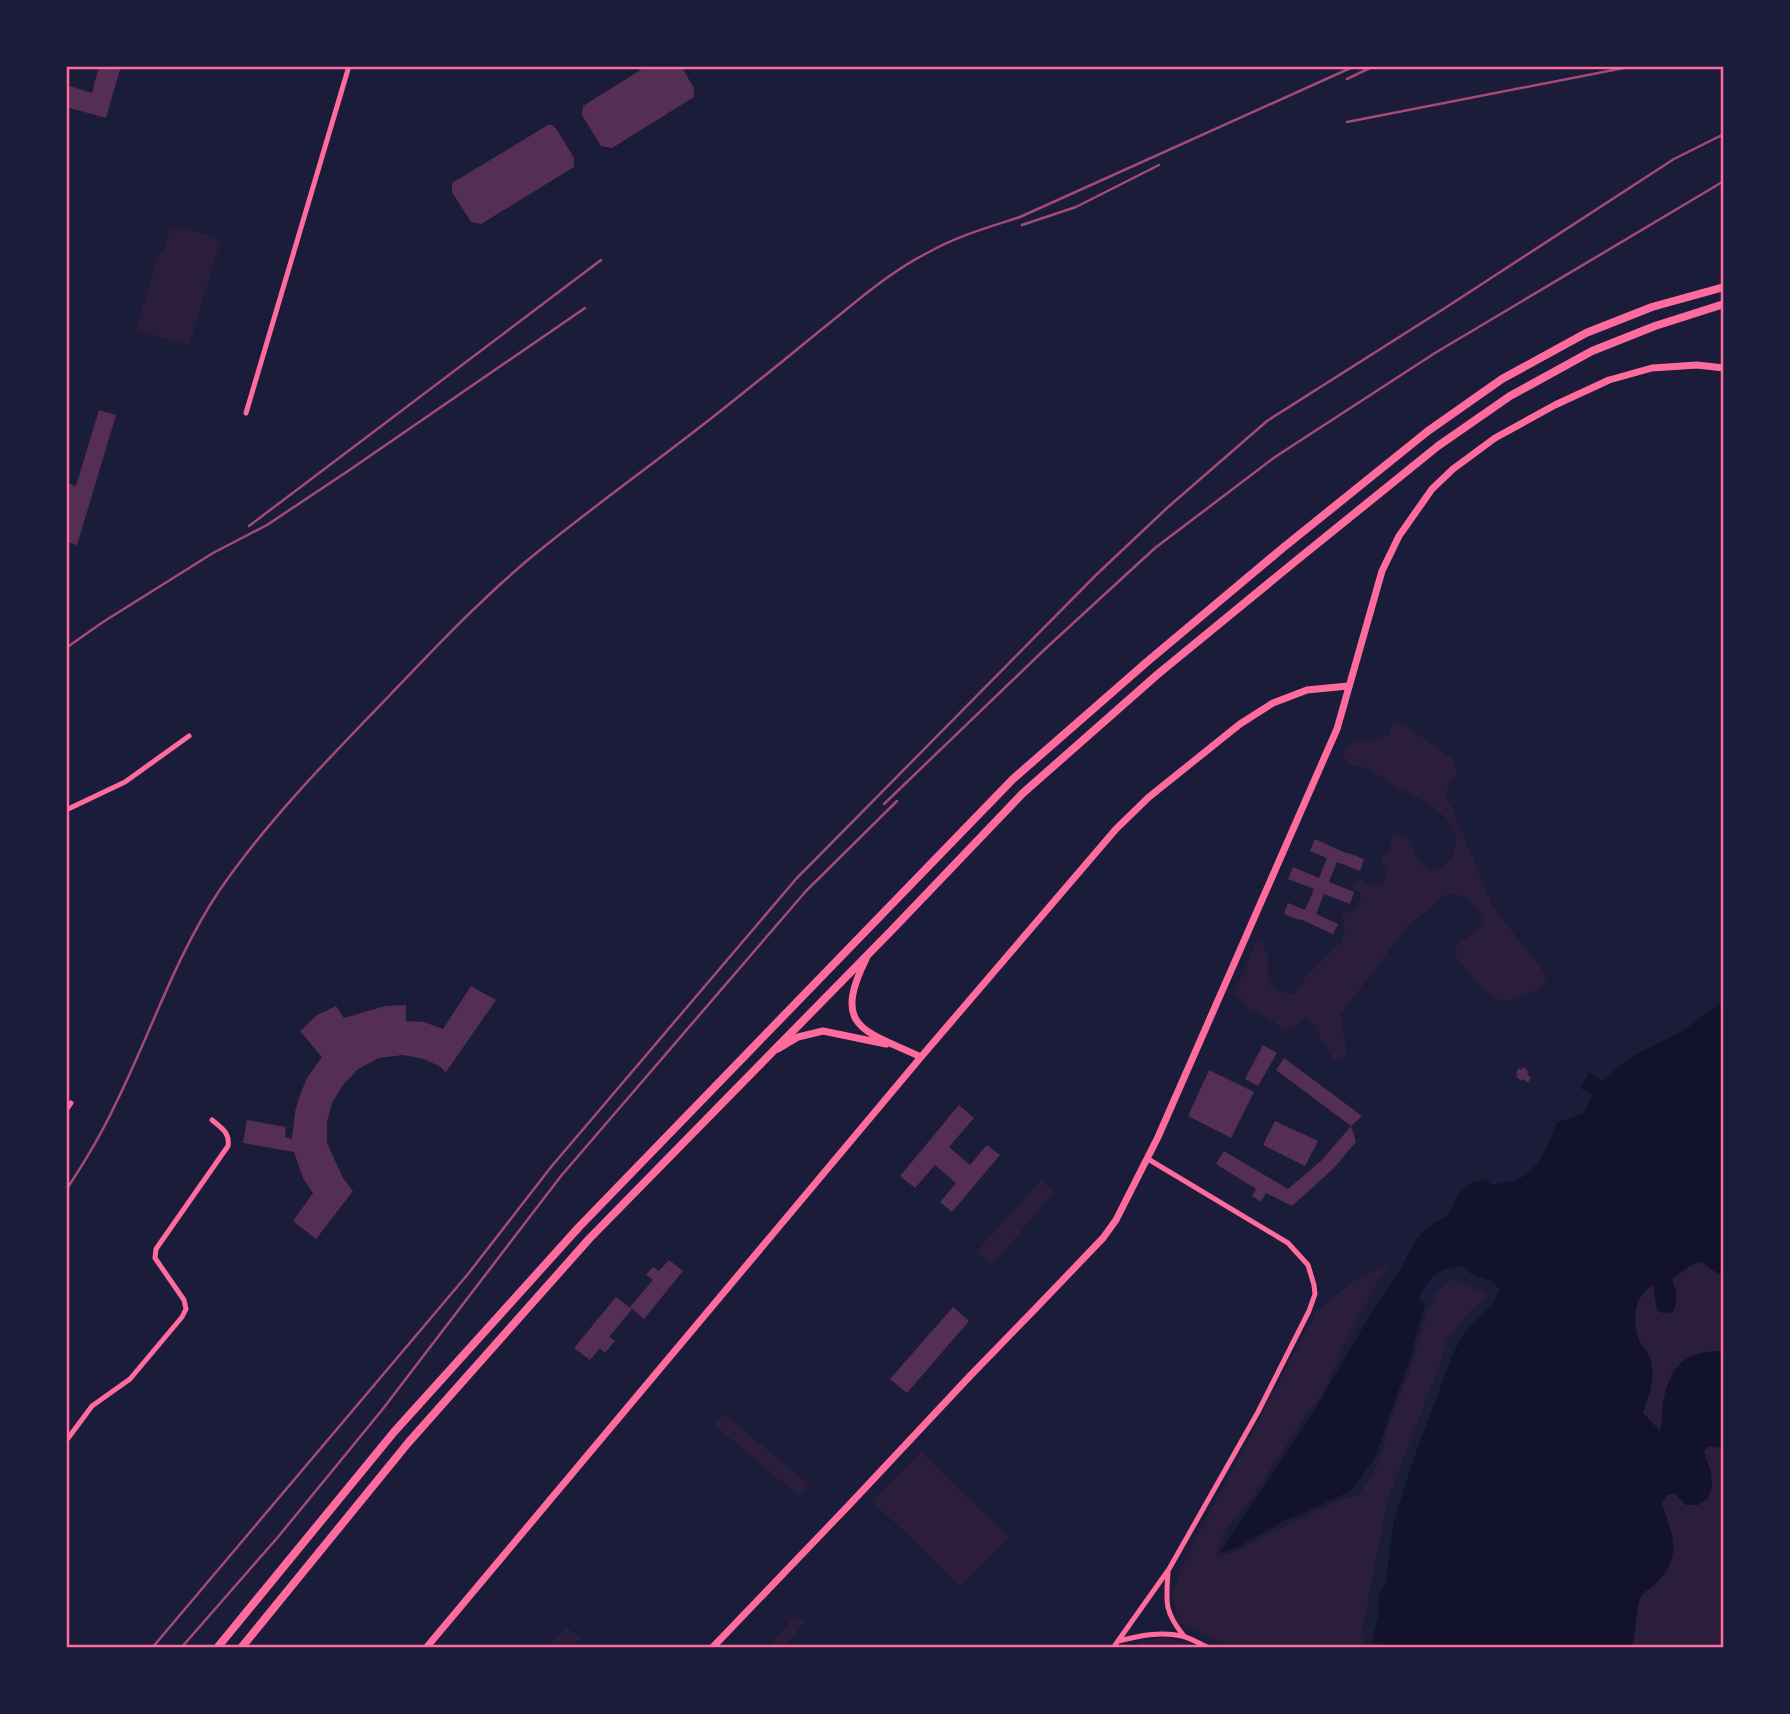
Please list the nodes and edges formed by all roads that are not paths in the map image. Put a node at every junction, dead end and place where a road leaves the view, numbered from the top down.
1 (349, 66) edge
2 (1724, 287) edge
3 (1724, 304) edge
4 (1724, 368) edge
5 (246, 412) dead end
6 (1348, 686) junction
7 (189, 736) dead end
8 (66, 810) edge
9 (867, 955) junction
10 (901, 1047) junction
11 (772, 1053) junction
12 (921, 1057) junction
13 (71, 1102) dead end
14 (66, 1111) edge
15 (212, 1121) dead end
16 (1148, 1159) junction
17 (66, 1441) edge
18 (1169, 1569) junction
19 (1184, 1636) junction
20 (1118, 1641) junction
21 (217, 1647) edge
22 (241, 1647) edge
23 (426, 1647) edge
24 (712, 1647) edge
25 (1113, 1647) edge
26 (1209, 1647) edge

1 - 5 street
2 - 21 main road
3 - 9 main road
4 - 6 main road
6 - 12 main road
6 - 16 main road
7 - 8 street
9 - 10 main road
9 - 11 main road
10 - 11 main road
10 - 12 main road
11 - 22 main road
12 - 23 main road
13 - 14 street
15 - 17 street
16 - 18 street
16 - 24 main road
18 - 19 street
18 - 20 street
19 - 20 street
19 - 26 street
20 - 25 street

